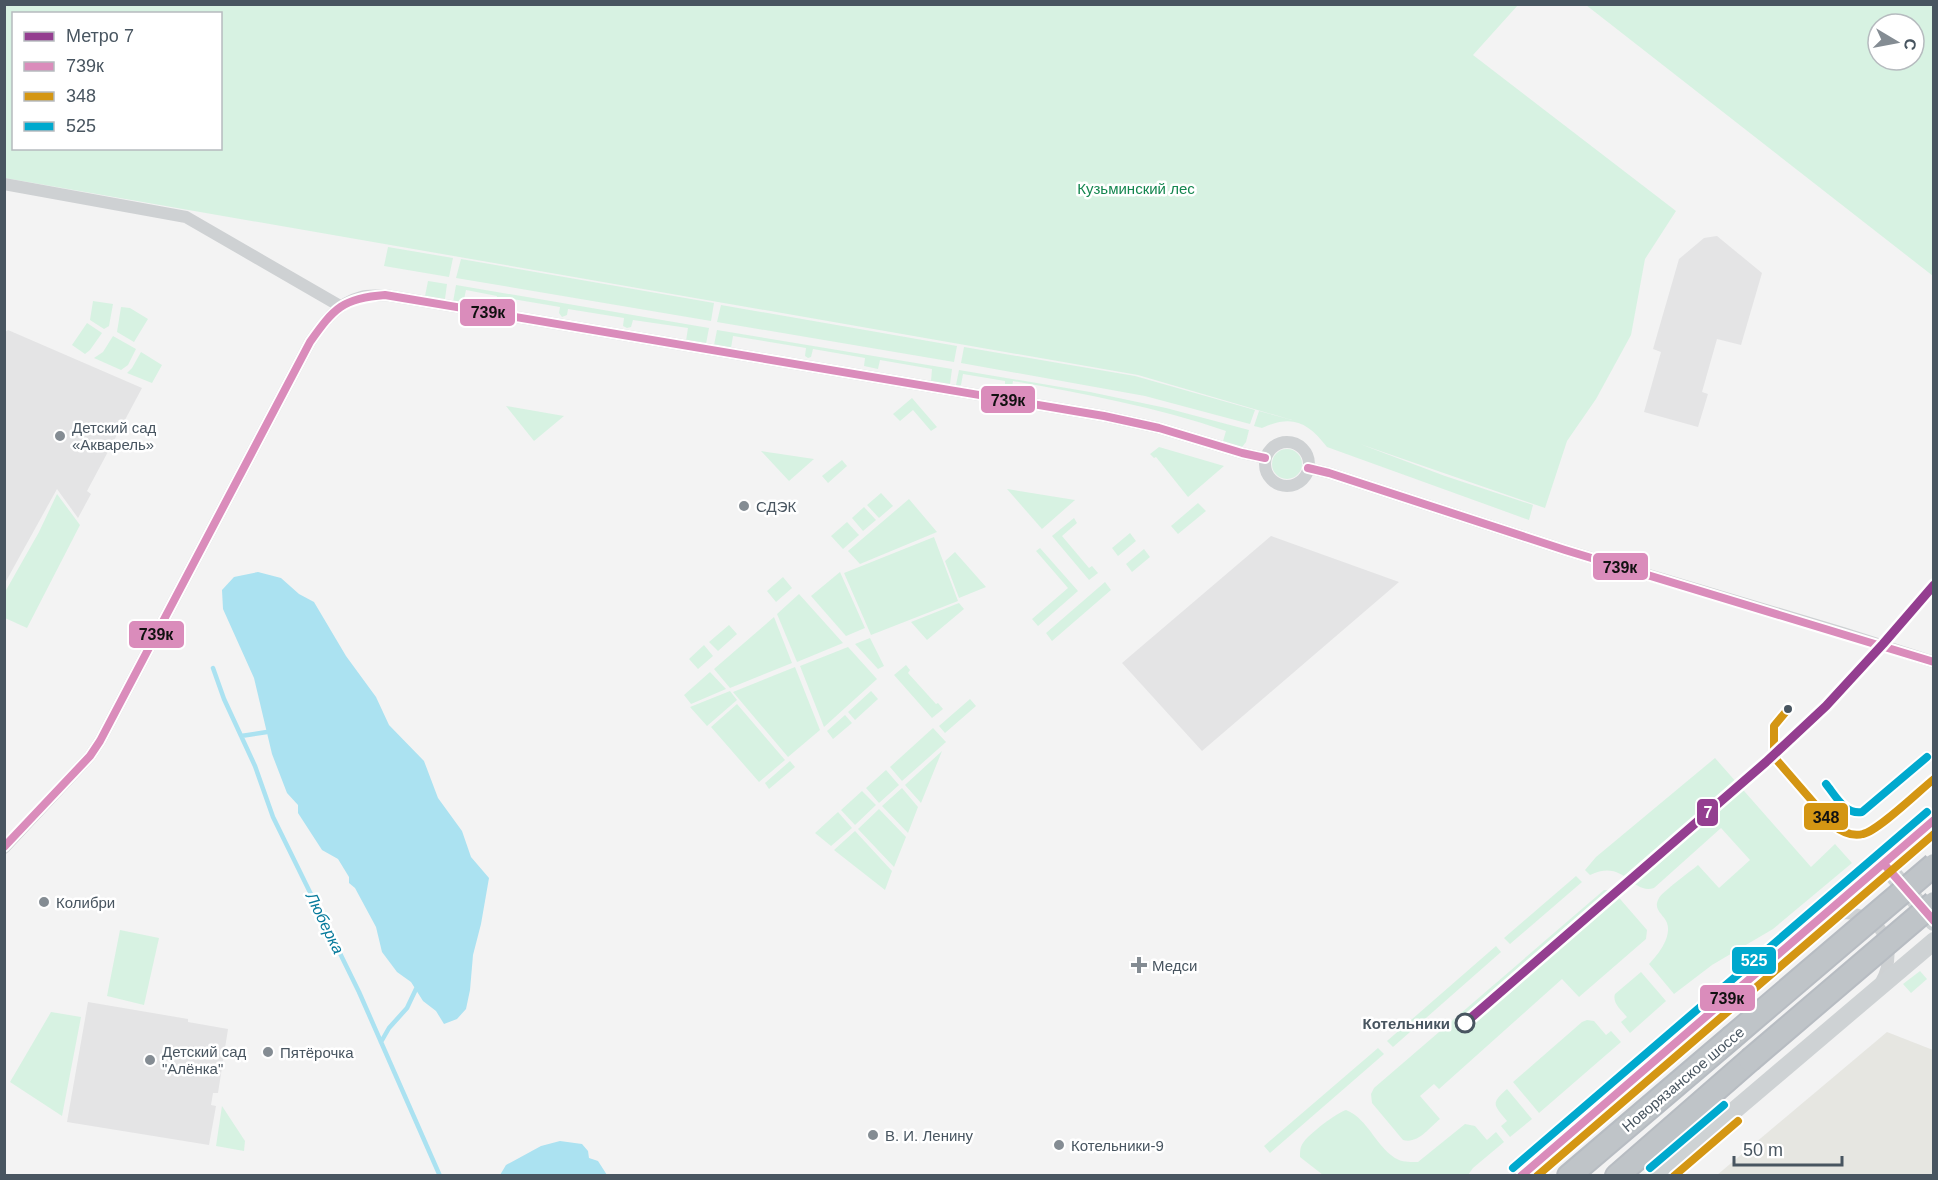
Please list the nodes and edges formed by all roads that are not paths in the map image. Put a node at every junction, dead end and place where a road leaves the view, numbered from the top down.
1 (4, 184) edge
2 (339, 306) junction
3 (1265, 458) junction
4 (1308, 468) junction
5 (1934, 662) edge
6 (1934, 820) edge
7 (4, 848) edge
8 (1884, 864) junction
9 (1934, 865) edge
10 (1934, 903) edge
11 (1817, 920) junction
12 (1934, 922) edge
13 (1934, 941) edge
14 (1878, 989) junction
15 (1520, 1176) edge
16 (1569, 1176) edge
17 (1617, 1176) edge
18 (1657, 1176) edge

1 - 2 street
2 - 3 street
2 - 7 street
3 - 4 street
3 - 4 street
4 - 5 street
6 - 8 main road
8 - 11 main road
8 - 12 main road
9 - 16 highway, Новорязанское шоссе, bridge
10 - 17 highway, Новорязанское шоссе, bridge
11 - 14 street
11 - 15 main road
13 - 14 main road
14 - 18 main road

